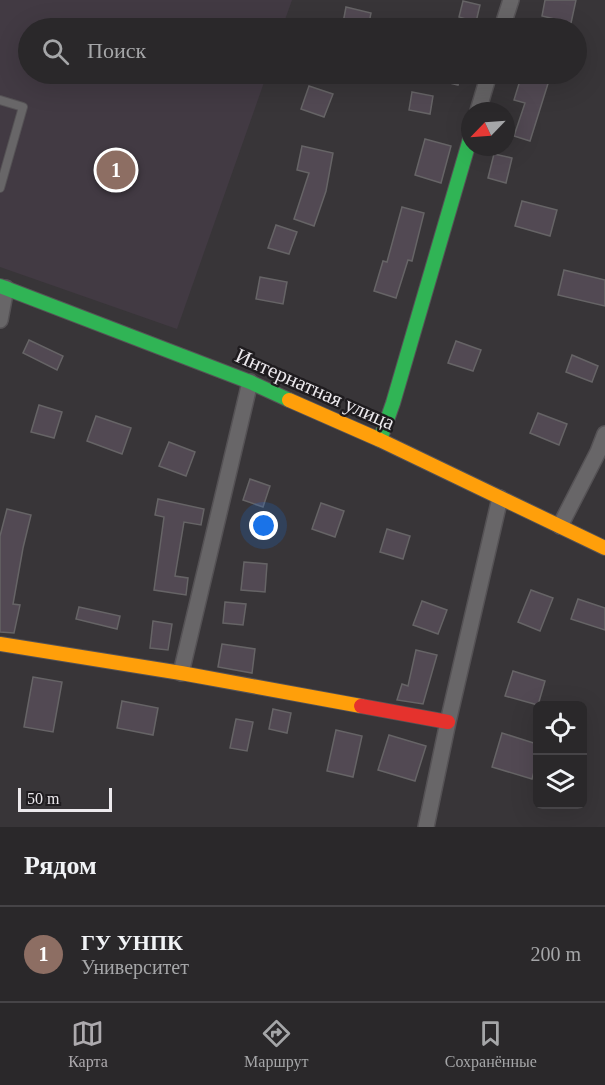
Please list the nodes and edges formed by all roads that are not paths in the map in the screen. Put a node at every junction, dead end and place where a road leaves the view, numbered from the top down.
1 (511, 0) edge
2 (505, 18) edge
3 (486, 84) edge
4 (0, 100) edge
5 (481, 102) edge
6 (465, 156) edge
7 (0, 188) edge
8 (3, 287) edge
9 (0, 320) edge
10 (250, 382) junction
11 (605, 435) edge
12 (380, 440) junction
13 (500, 498) junction
14 (560, 526) junction
15 (605, 548) edge
16 (0, 644) edge
17 (181, 673) junction
18 (448, 722) junction
19 (426, 827) edge

1 - 2 street
3 - 5 street
4 - 7 lane
6 - 12 street
8 - 9 street
8 - 10 street, Интернатная улица
10 - 12 street, Интернатная улица
10 - 17 street
11 - 14 street
12 - 13 street, Интернатная улица
13 - 14 street, Интернатная улица
13 - 18 street
14 - 15 street, Интернатная улица
16 - 17 street
17 - 18 street
18 - 19 street

